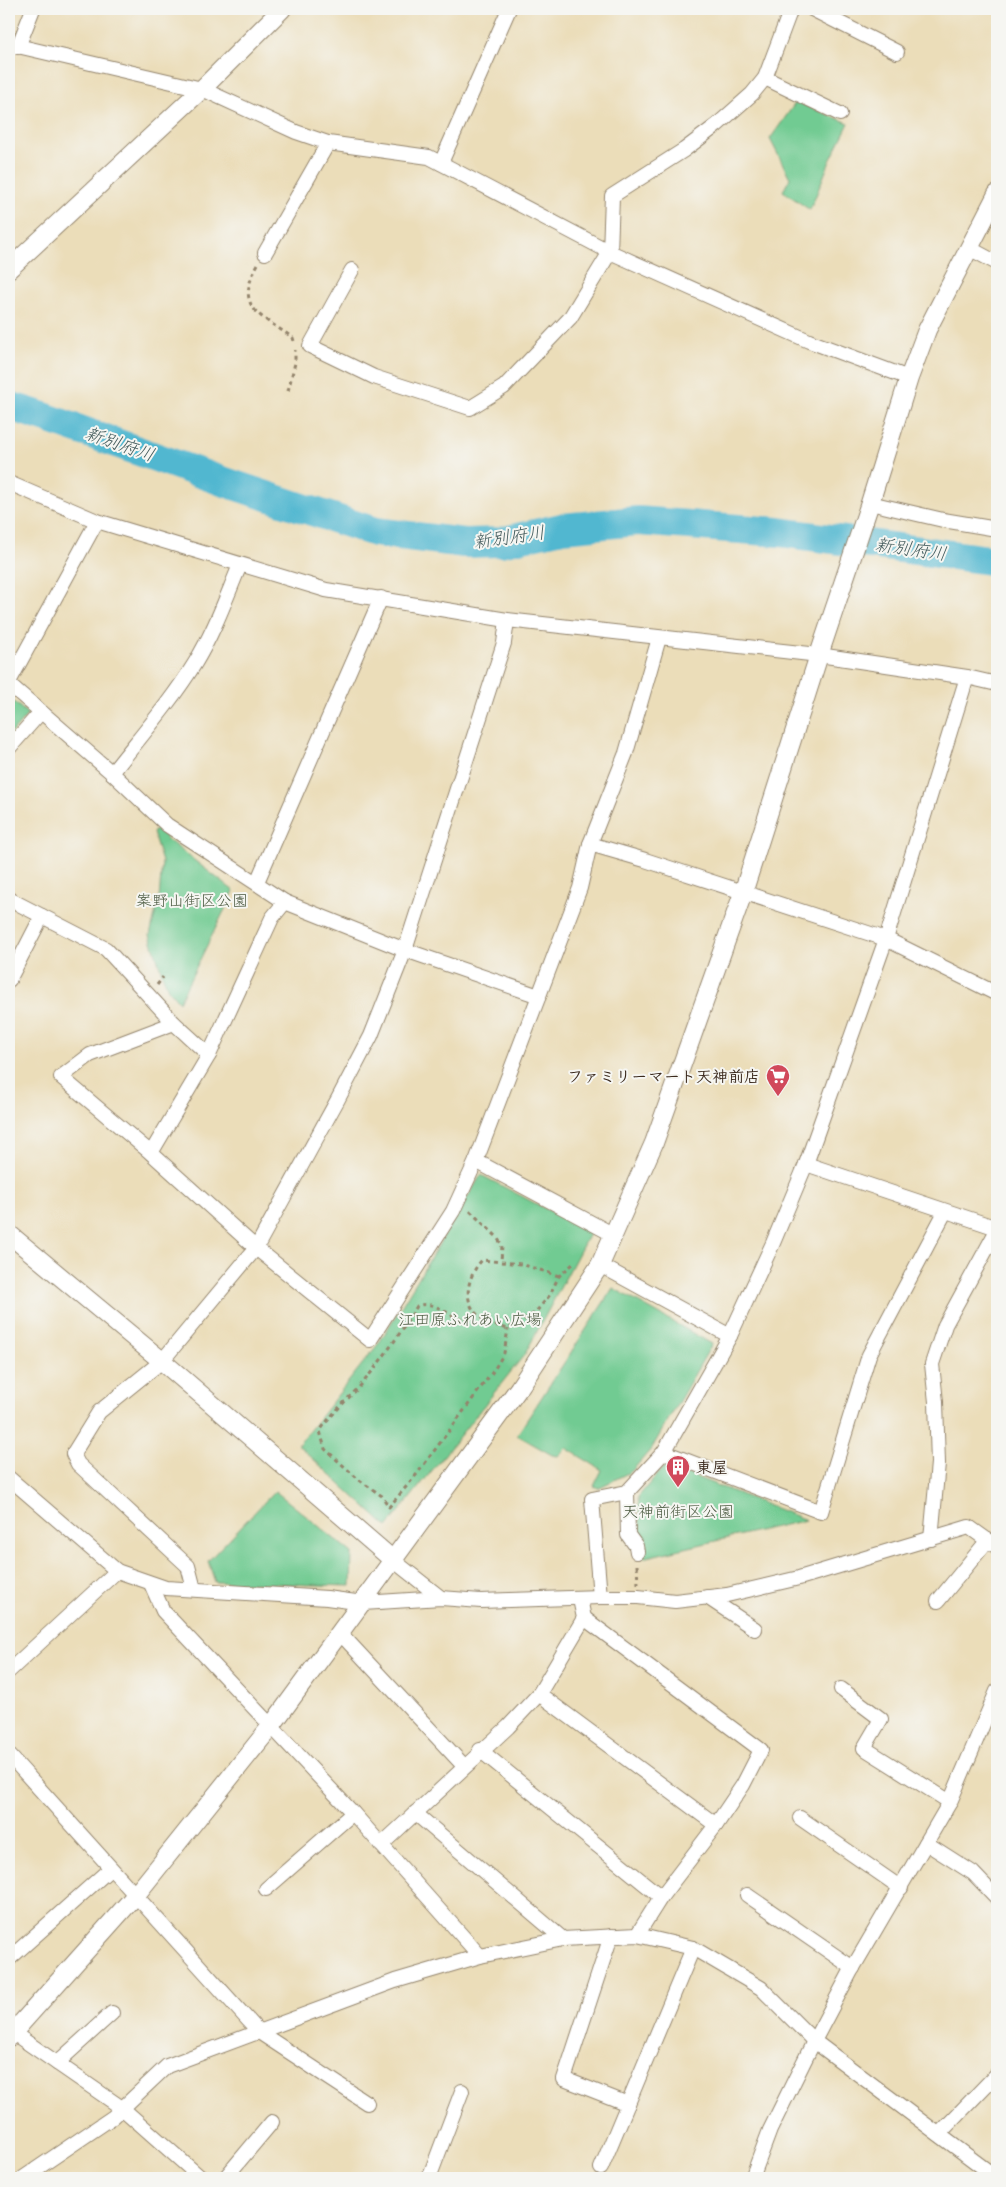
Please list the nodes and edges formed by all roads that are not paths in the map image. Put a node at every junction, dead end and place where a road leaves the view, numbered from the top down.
1 (33, 9) edge
2 (282, 9) edge
3 (509, 9) edge
4 (791, 9) edge
5 (812, 9) edge
6 (13, 46) edge
7 (897, 52) dead end
8 (765, 78) junction
9 (202, 89) junction
10 (840, 114) dead end
11 (328, 143) junction
12 (441, 163) junction
13 (997, 194) edge
14 (969, 248) junction
15 (610, 252) junction
16 (265, 253) road end
17 (997, 263) edge
18 (9, 269) edge
19 (352, 270) dead end
20 (909, 378) junction
21 (9, 483) edge
22 (870, 503) junction
23 (98, 521) junction
24 (997, 529) edge
25 (240, 565) junction
26 (381, 598) junction
27 (507, 620) junction
28 (658, 638) junction
29 (819, 655) junction
30 (967, 677) junction
31 (9, 683) edge
32 (997, 684) edge
33 (40, 713) junction
34 (9, 748) edge
35 (112, 773) junction
36 (590, 844) junction
37 (257, 882) junction
38 (743, 892) junction
39 (9, 899) edge
40 (285, 902) junction
41 (42, 916) junction
42 (886, 939) junction
43 (405, 950) junction
44 (9, 980) edge
45 (997, 994) edge
46 (539, 996) junction
47 (174, 1023) junction
48 (209, 1055) junction
49 (151, 1153) junction
50 (476, 1162) junction
51 (806, 1164) junction
52 (945, 1212) junction
53 (997, 1229) edge
54 (9, 1234) edge
55 (614, 1235) junction
56 (256, 1248) junction
57 (600, 1265) junction
58 (730, 1336) junction
59 (162, 1362) junction
60 (664, 1452) junction
61 (9, 1478) edge
62 (627, 1492) junction
63 (931, 1539) junction
64 (992, 1544) edge
65 (637, 1552) road end
66 (393, 1560) junction
67 (117, 1571) junction
68 (151, 1584) junction
69 (194, 1589) junction
70 (600, 1597) junction
71 (707, 1597) junction
72 (441, 1598) junction
73 (580, 1599) junction
74 (938, 1601) dead end
75 (363, 1603) junction
76 (584, 1618) junction
77 (755, 1629) dead end
78 (340, 1633) junction
79 (9, 1671) edge
80 (840, 1689) dead end
81 (997, 1691) edge
82 (539, 1694) junction
83 (994, 1710) edge
84 (272, 1725) junction
85 (480, 1750) junction
86 (9, 1755) edge
87 (464, 1766) junction
88 (950, 1802) junction
89 (353, 1813) junction
90 (415, 1813) junction
91 (800, 1818) dead end
92 (716, 1826) junction
93 (926, 1843) junction
94 (381, 1844) junction
95 (110, 1869) junction
96 (900, 1888) junction
97 (266, 1889) dead end
98 (747, 1895) dead end
99 (135, 1896) junction
100 (661, 1897) junction
101 (997, 1898) edge
102 (637, 1935) junction
103 (611, 1936) junction
104 (563, 1939) junction
105 (693, 1948) junction
106 (480, 1956) junction
107 (9, 1958) edge
108 (853, 1968) junction
109 (112, 2013) dead end
110 (259, 2032) junction
111 (10, 2033) edge
112 (814, 2041) junction
113 (57, 2063) junction
114 (997, 2074) edge
115 (462, 2091) dead end
116 (367, 2103) dead end
117 (628, 2104) junction
118 (122, 2108) junction
119 (272, 2122) dead end
120 (939, 2134) junction
121 (601, 2168) dead end
122 (23, 2178) edge
123 (201, 2178) edge
124 (225, 2178) edge
125 (429, 2178) edge
126 (752, 2178) edge
127 (997, 2178) edge

1 - 6 street
2 - 9 street
3 - 12 street
4 - 8 street
5 - 7 street
6 - 9 street
8 - 10 street
8 - 15 street
9 - 11 street
9 - 18 street
11 - 12 street
11 - 16 street
12 - 15 street
13 - 14 street
14 - 17 street
14 - 20 street
15 - 19 street
15 - 20 street
20 - 22 street
21 - 23 street
22 - 24 street
22 - 29 street
23 - 25 street
23 - 31 street
25 - 26 street
25 - 35 street
26 - 27 street
26 - 37 street
27 - 28 street
27 - 43 street
28 - 29 street
28 - 36 street
29 - 30 street
29 - 38 street
30 - 32 street
30 - 42 street
31 - 33 street
33 - 34 street
33 - 35 street
35 - 37 street
36 - 38 street
36 - 46 street
37 - 40 street
38 - 42 street
38 - 55 street
39 - 41 street
40 - 43 street
40 - 48 street
41 - 44 street
41 - 47 street
42 - 45 street
42 - 51 street
43 - 46 street
43 - 56 street
46 - 50 street
47 - 48 street
47 - 49 street
48 - 49 street
49 - 56 street
50 - 55 street
50 - 56 street
51 - 52 street
51 - 58 street
52 - 53 street
52 - 60 street
53 - 63 street
54 - 59 street
55 - 57 street
56 - 59 street
57 - 58 street
57 - 66 street
58 - 60 street
59 - 66 street
59 - 69 street
60 - 62 street
61 - 67 street
62 - 65 street
62 - 70 street
63 - 64 street
63 - 71 street
64 - 74 street
66 - 72 street
66 - 75 street
67 - 68 street
67 - 79 street
68 - 69 street
68 - 84 street
69 - 75 street
70 - 71 street
70 - 73 street
71 - 77 street
72 - 73 street
72 - 75 street
73 - 76 street
75 - 78 street
76 - 82 street
76 - 92 street
78 - 84 street
78 - 87 street
80 - 88 street
81 - 83 street
82 - 85 street
82 - 92 street
83 - 88 street
84 - 89 street
84 - 99 street
85 - 87 street
85 - 100 street
86 - 95 street
87 - 90 street
88 - 93 street
89 - 94 street
89 - 97 street
90 - 94 street
90 - 104 street
91 - 96 street
92 - 100 street
93 - 96 street
93 - 101 street
94 - 106 street
95 - 99 street
95 - 107 street
96 - 108 street
98 - 108 street
99 - 110 street
99 - 111 street
100 - 102 street
102 - 103 street
102 - 105 street
103 - 104 street
103 - 117 street
104 - 106 street
105 - 112 street
105 - 117 street
106 - 110 street
108 - 112 street
109 - 113 street
110 - 116 street
110 - 118 street
111 - 113 street
112 - 120 street
112 - 126 street
113 - 118 street
114 - 120 street
115 - 125 street
117 - 121 street
118 - 122 street
118 - 123 street
119 - 124 street
120 - 127 street

